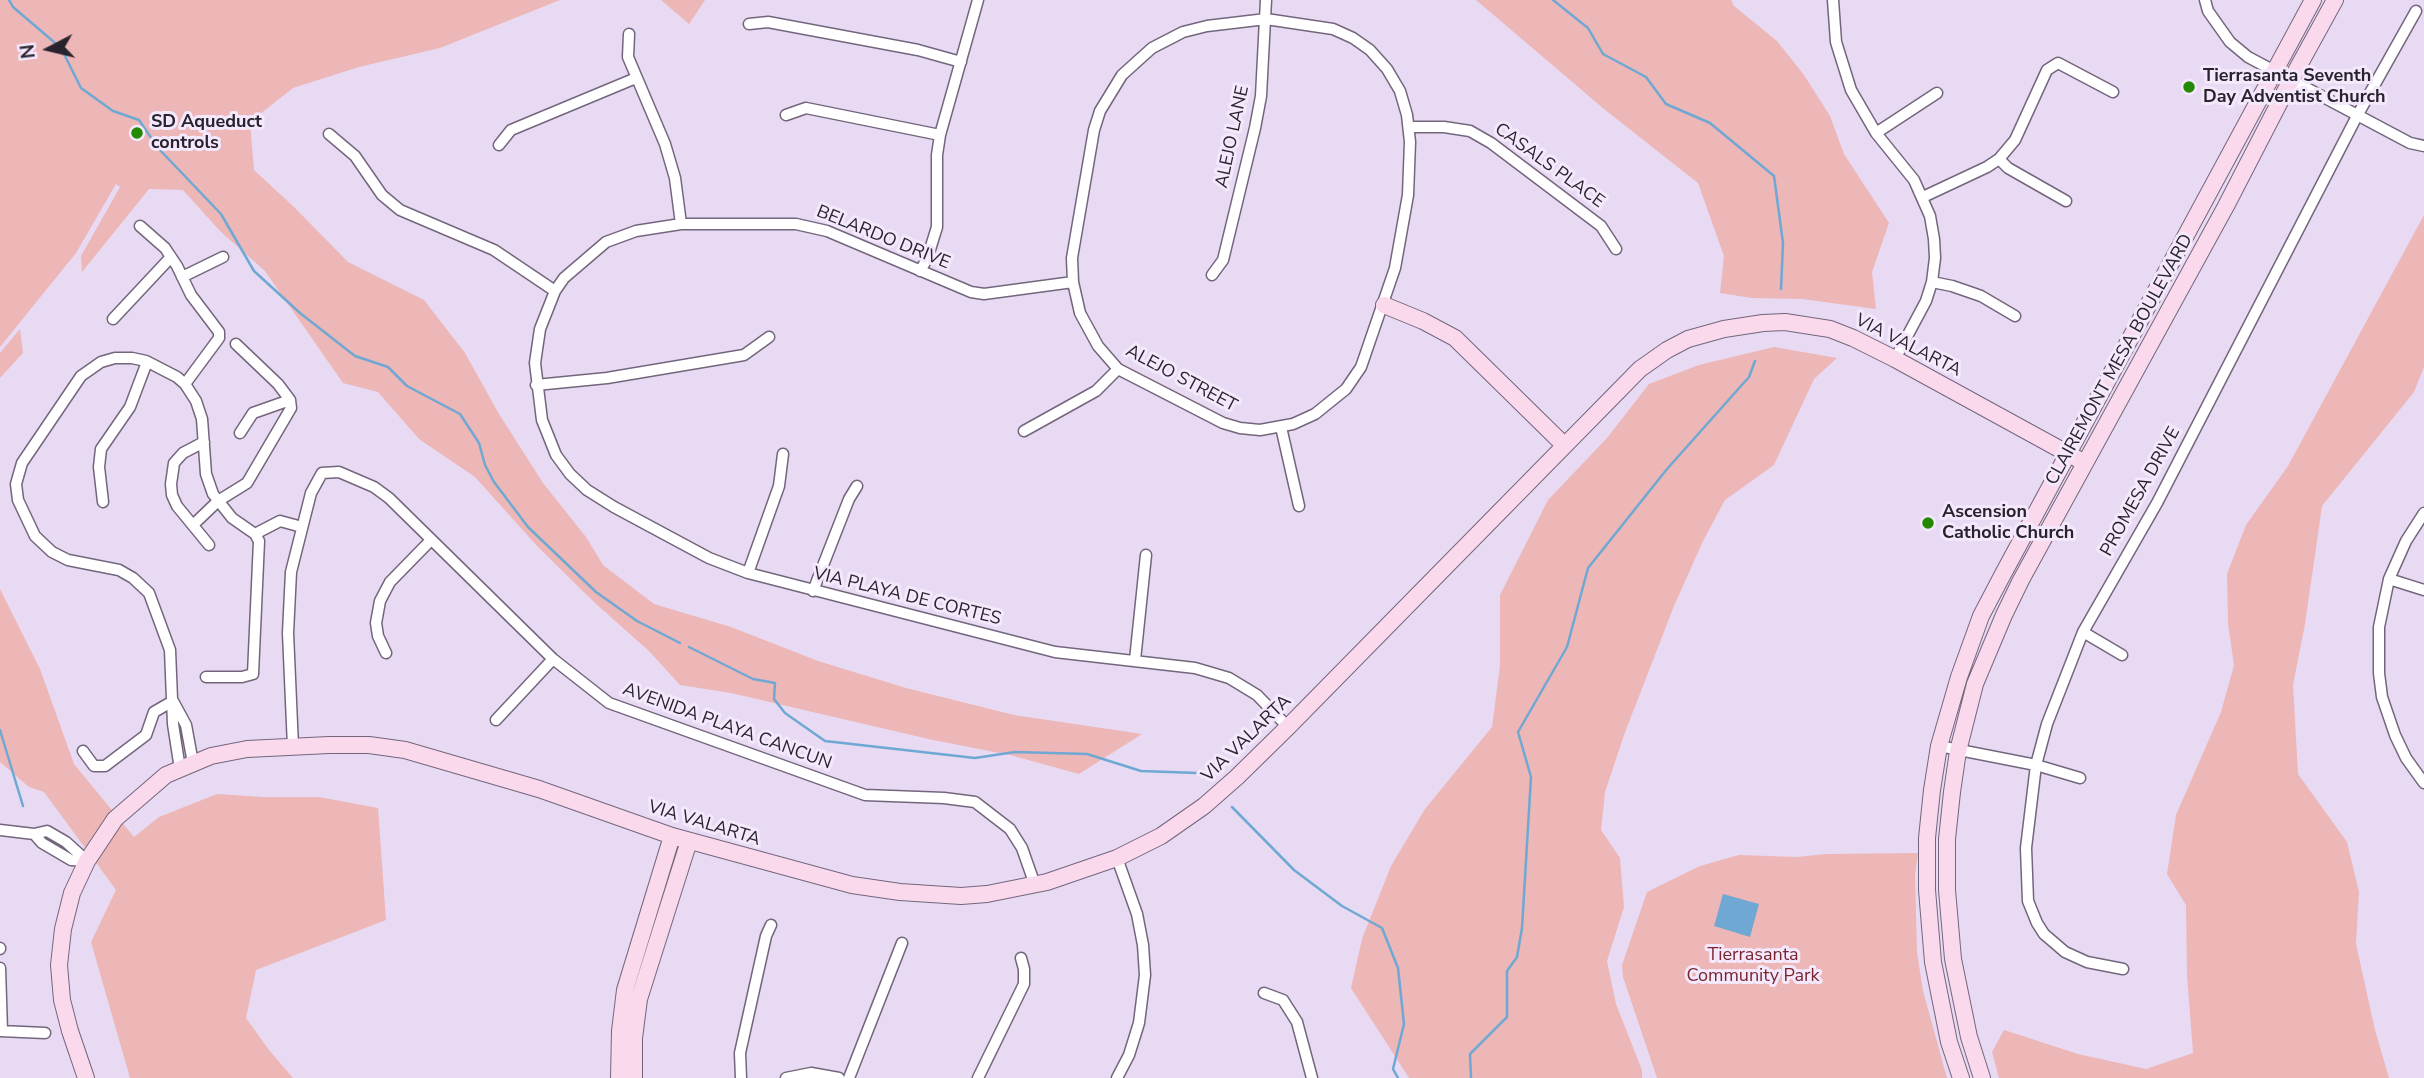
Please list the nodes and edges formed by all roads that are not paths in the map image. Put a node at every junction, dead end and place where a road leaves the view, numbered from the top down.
1 (978, 0) edge
2 (1266, 0) edge
3 (1833, 0) edge
4 (2205, 0) edge
5 (2313, 0) edge
6 (2335, 0) edge
7 (2416, 11) dead end
8 (1266, 19) junction
9 (750, 24) dead end
10 (629, 34) dead end
11 (961, 62) junction
12 (2273, 71) junction
13 (636, 78) junction
14 (2291, 80) junction
15 (2113, 92) dead end
16 (1937, 93) dead end
17 (786, 115) dead end
18 (2357, 116) junction
19 (1409, 127) junction
20 (1876, 133) junction
21 (330, 134) dead end
22 (940, 135) junction
23 (499, 145) dead end
24 (2424, 146) edge
25 (1999, 159) junction
26 (1923, 197) junction
27 (2066, 201) dead end
28 (681, 225) junction
29 (140, 226) dead end
30 (1616, 249) dead end
31 (171, 257) junction
32 (223, 257) dead end
33 (920, 271) junction
34 (1212, 275) dead end
35 (182, 276) junction
36 (1073, 282) junction
37 (1932, 282) junction
38 (555, 291) junction
39 (1384, 305) junction
40 (2015, 316) dead end
41 (113, 319) dead end
42 (769, 337) dead end
43 (236, 344) dead end
44 (1895, 359) junction
45 (147, 362) junction
46 (1118, 369) junction
47 (185, 384) junction
48 (536, 385) junction
49 (290, 400) junction
50 (1282, 428) junction
51 (1024, 431) dead end
52 (240, 433) dead end
53 (547, 435) joint
54 (204, 442) junction
55 (1564, 445) junction
56 (783, 454) dead end
57 (2067, 454) junction
58 (2085, 463) junction
59 (857, 486) dead end
60 (218, 501) junction
61 (103, 502) dead end
62 (1299, 506) dead end
63 (2424, 513) edge
64 (193, 525) junction
65 (302, 527) junction
66 (255, 534) junction
67 (431, 540) junction
68 (209, 545) dead end
69 (1146, 555) dead end
70 (748, 573) junction
71 (2389, 579) junction
72 (2424, 590) edge
73 (813, 591) junction
74 (2083, 632) junction
75 (386, 653) dead end
76 (2122, 655) dead end
77 (553, 659) junction
78 (1135, 660) junction
79 (206, 677) dead end
80 (173, 701) junction
81 (496, 720) dead end
82 (1288, 727) junction
83 (1939, 746) junction
84 (293, 747) junction
85 (83, 751) dead end
86 (1958, 751) junction
87 (2036, 765) junction
88 (186, 766) junction
89 (2080, 778) dead end
90 (2424, 783) edge
91 (0, 830) edge
92 (672, 836) junction
93 (689, 841) junction
94 (1117, 858) junction
95 (87, 861) junction
96 (1035, 885) junction
97 (771, 925) dead end
98 (1930, 932) junction
99 (902, 943) dead end
100 (1021, 958) dead end
101 (1953, 959) junction
102 (0, 968) edge
103 (2123, 969) dead end
104 (1264, 993) dead end
105 (1, 1002) edge
106 (1, 1031) edge
107 (45, 1033) dead end
108 (86, 1078) edge
109 (620, 1078) edge
110 (634, 1078) edge
111 (741, 1078) edge
112 (786, 1078) edge
113 (839, 1078) edge
114 (849, 1078) edge
115 (978, 1078) edge
116 (1117, 1078) edge
117 (1312, 1078) edge
118 (1961, 1078) edge
119 (1982, 1078) edge

1 - 11 street
2 - 8 street, ALEJO LANE
3 - 20 street
4 - 12 street
5 - 12 main road, CLAIREMONT MESA BOULEVARD
6 - 14 main road, CLAIREMONT MESA BOULEVARD
7 - 18 street, PROMESA DRIVE
8 - 19 street, ALEJO STREET
8 - 34 street, ALEJO LANE
8 - 36 street, ALEJO STREET
9 - 11 street
10 - 13 street
11 - 22 street
12 - 14 street
12 - 57 main road, CLAIREMONT MESA BOULEVARD
13 - 23 street
13 - 28 street
14 - 18 street
14 - 58 main road, CLAIREMONT MESA BOULEVARD
15 - 25 street
16 - 20 street
17 - 22 street
18 - 24 street
18 - 74 street, PROMESA DRIVE
19 - 30 street, CASALS PLACE
19 - 39 street, ALEJO STREET
20 - 26 street
21 - 38 street
22 - 33 street
25 - 26 street
25 - 27 street
26 - 37 street
28 - 33 street, BELARDO DRIVE
28 - 38 street, BELARDO DRIVE
29 - 31 street
31 - 35 street
31 - 41 street
32 - 35 street
33 - 36 street, BELARDO DRIVE
35 - 47 street
36 - 46 street, ALEJO STREET
37 - 40 street
37 - 44 street
38 - 48 street, BELARDO DRIVE
39 - 50 street, ALEJO STREET
39 - 55 main road
42 - 48 street
43 - 49 street
44 - 55 main road, VIA VALARTA
44 - 57 main road, VIA VALARTA
45 - 47 street
45 - 61 street
45 - 80 street
46 - 50 street, ALEJO STREET
46 - 51 street
47 - 54 street
48 - 53 street, BELARDO DRIVE
49 - 52 street
49 - 60 street
50 - 62 street
53 - 70 street, VIA PLAYA DE CORTES
54 - 60 street
54 - 64 street
55 - 82 main road, VIA VALARTA
56 - 70 street
57 - 58 main road, VIA VALARTA
57 - 83 main road, CLAIREMONT MESA BOULEVARD
58 - 86 main road, CLAIREMONT MESA BOULEVARD
59 - 73 street
60 - 64 street
60 - 66 street
63 - 71 street
64 - 68 street
65 - 66 street
65 - 67 street, AVENIDA PLAYA CANCUN
65 - 84 street
66 - 79 street
67 - 75 street
67 - 77 street, AVENIDA PLAYA CANCUN
69 - 78 street
70 - 73 street, VIA PLAYA DE CORTES
71 - 72 street
71 - 90 street
73 - 78 street, VIA PLAYA DE CORTES
74 - 76 street
74 - 87 street, PROMESA DRIVE
77 - 81 street
77 - 96 street, AVENIDA PLAYA CANCUN
78 - 82 street, VIA PLAYA DE CORTES
80 - 85 street
80 - 88 street
82 - 94 main road, VIA VALARTA
83 - 86 street
83 - 98 main road, CLAIREMONT MESA BOULEVARD
84 - 88 main road, VIA VALARTA
84 - 92 main road, VIA VALARTA
86 - 87 street
86 - 101 main road, CLAIREMONT MESA BOULEVARD
87 - 89 street
87 - 103 street, PROMESA DRIVE
88 - 95 main road, VIA VALARTA
91 - 95 street
92 - 93 main road, VIA VALARTA
92 - 109 main road
93 - 96 main road, VIA VALARTA
93 - 110 main road
94 - 96 main road, VIA VALARTA
94 - 116 street
95 - 108 main road, VIA VALARTA
97 - 111 street
98 - 101 main road
98 - 118 main road, CLAIREMONT MESA BOULEVARD
99 - 114 street
100 - 115 street
101 - 119 main road, CLAIREMONT MESA BOULEVARD
102 - 105 street
104 - 117 street
105 - 106 street
106 - 107 street
112 - 113 street

